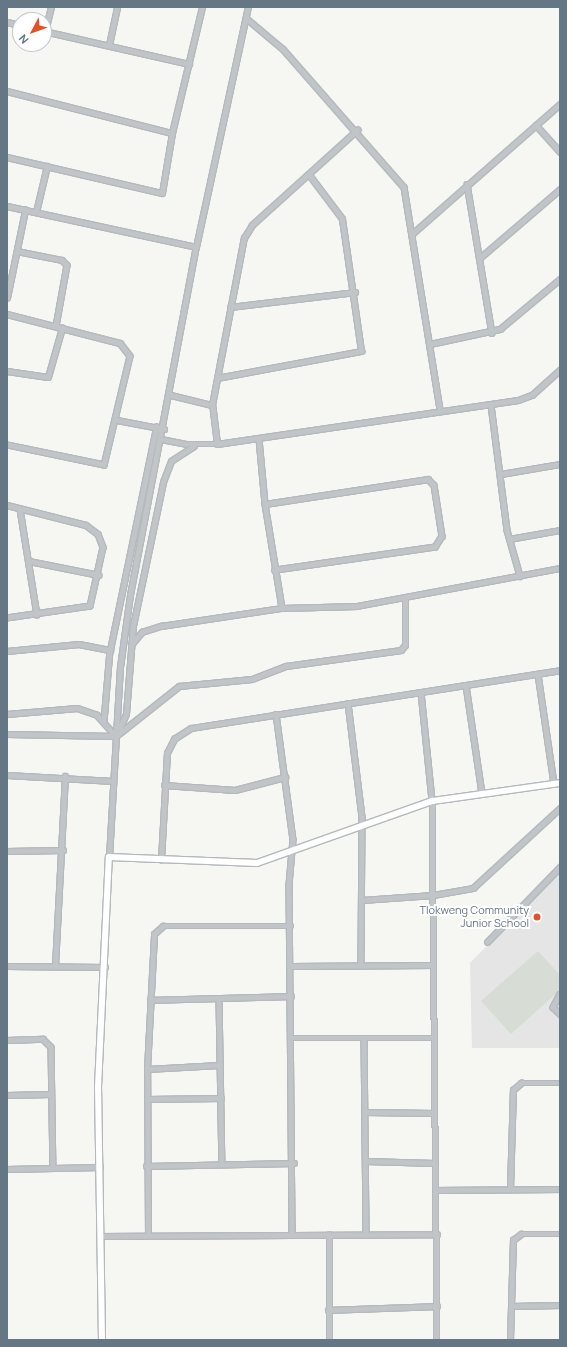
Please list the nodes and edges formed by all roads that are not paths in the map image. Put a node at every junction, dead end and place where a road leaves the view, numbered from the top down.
1 (117, 7) edge
2 (202, 7) edge
3 (248, 7) edge
4 (246, 18) junction
5 (52, 33) edge
6 (109, 45) junction
7 (189, 64) junction
8 (7, 92) edge
9 (560, 104) edge
10 (536, 125) junction
11 (357, 130) junction
12 (172, 133) junction
13 (560, 152) edge
14 (7, 157) edge
15 (47, 166) junction
16 (309, 176) junction
17 (467, 184) junction
18 (560, 189) edge
19 (7, 206) edge
20 (25, 210) junction
21 (36, 212) junction
22 (412, 234) junction
23 (196, 247) junction
24 (17, 251) junction
25 (481, 257) junction
26 (560, 279) edge
27 (355, 292) junction
28 (7, 298) edge
29 (230, 307) junction
30 (7, 314) edge
31 (56, 326) junction
32 (62, 328) junction
33 (492, 333) junction
34 (430, 344) junction
35 (560, 370) edge
36 (7, 371) edge
37 (217, 378) junction
38 (171, 395) junction
39 (212, 405) junction
40 (491, 405) junction
41 (440, 410) junction
42 (117, 420) junction
43 (156, 427) junction
44 (164, 429) junction
45 (161, 439) junction
46 (260, 439) junction
47 (217, 444) junction
48 (7, 445) edge
49 (196, 445) junction
50 (560, 464) edge
51 (501, 474) junction
52 (265, 504) junction
53 (7, 505) edge
54 (20, 509) junction
55 (560, 530) edge
56 (509, 539) junction
57 (29, 561) junction
58 (560, 568) edge
59 (276, 570) junction
60 (98, 575) junction
61 (520, 576) junction
62 (405, 599) junction
63 (282, 608) junction
64 (37, 615) junction
65 (7, 618) edge
66 (130, 645) junction
67 (110, 650) junction
68 (7, 651) edge
69 (560, 670) edge
70 (538, 674) junction
71 (466, 685) junction
72 (421, 692) junction
73 (348, 703) junction
74 (7, 714) edge
75 (276, 714) junction
76 (104, 721) junction
77 (7, 734) edge
78 (116, 734) junction
79 (7, 775) edge
80 (65, 776) junction
81 (285, 777) junction
82 (113, 781) junction
83 (557, 783) edge
84 (164, 785) junction
85 (482, 794) junction
86 (432, 801) junction
87 (560, 808) edge
88 (361, 826) junction
89 (63, 850) junction
90 (7, 851) edge
91 (292, 854) junction
92 (109, 857) junction
93 (160, 860) junction
94 (560, 867) edge
95 (433, 895) junction
96 (362, 900) junction
97 (291, 926) junction
98 (487, 942) dead end
99 (361, 965) junction
100 (433, 965) junction
101 (7, 966) edge
102 (55, 966) junction
103 (292, 966) junction
104 (105, 967) junction
105 (560, 994) edge
106 (291, 996) junction
107 (219, 999) junction
108 (150, 1000) junction
109 (560, 1014) edge
110 (292, 1038) junction
111 (364, 1038) junction
112 (433, 1038) junction
113 (7, 1040) edge
114 (219, 1065) junction
115 (147, 1069) junction
116 (560, 1083) edge
117 (51, 1094) junction
118 (7, 1095) edge
119 (221, 1098) junction
120 (147, 1099) junction
121 (365, 1112) junction
122 (434, 1113) junction
123 (366, 1161) junction
124 (222, 1163) junction
125 (294, 1163) junction
126 (435, 1163) junction
127 (146, 1166) junction
128 (100, 1167) junction
129 (53, 1168) junction
130 (7, 1169) edge
131 (510, 1189) junction
132 (560, 1189) edge
133 (436, 1190) junction
134 (366, 1234) junction
135 (437, 1234) junction
136 (560, 1234) edge
137 (292, 1235) junction
138 (329, 1235) junction
139 (100, 1236) junction
140 (148, 1236) junction
141 (560, 1305) edge
142 (437, 1306) junction
143 (511, 1306) junction
144 (328, 1310) junction
145 (102, 1340) edge
146 (329, 1340) edge
147 (438, 1340) edge
148 (510, 1340) edge

1 - 6 street
2 - 7 street
3 - 4 street
4 - 11 street
4 - 23 street
5 - 6 street
6 - 7 street
7 - 12 street
8 - 12 street
9 - 10 street
10 - 13 street
10 - 17 street
11 - 16 street
11 - 22 street
12 - 15 street
14 - 15 street
15 - 21 street
16 - 27 street
16 - 29 street
17 - 22 street
17 - 25 street
18 - 25 street
19 - 20 street
20 - 21 street
20 - 24 street
21 - 23 street
22 - 34 street
23 - 38 street
24 - 28 street
24 - 31 street
25 - 33 street
26 - 33 street
27 - 29 street
27 - 37 street
29 - 37 street
30 - 31 street
31 - 32 street
32 - 36 street
32 - 42 street
33 - 34 street
34 - 41 street
35 - 40 street
37 - 39 street
38 - 39 street
38 - 44 street
39 - 47 street
40 - 41 street
40 - 51 street
41 - 46 street
42 - 43 street
42 - 48 street
43 - 44 street
43 - 67 street
44 - 45 street
45 - 49 street
45 - 78 street
46 - 47 street
46 - 52 street
47 - 49 street
49 - 66 street
50 - 51 street
51 - 56 street
52 - 59 street
52 - 59 street
53 - 54 street
54 - 57 street
54 - 60 street
55 - 56 street
56 - 61 street
57 - 60 street
57 - 64 street
58 - 61 street
59 - 63 street
60 - 64 street
61 - 62 street
62 - 63 street
62 - 78 street
63 - 66 street
64 - 65 street
66 - 78 street
67 - 68 street
67 - 76 street
69 - 70 street
70 - 71 street
70 - 83 street
71 - 72 street
71 - 85 street
72 - 73 street
72 - 86 street
73 - 75 street
73 - 88 street
74 - 76 street
75 - 81 street
75 - 84 street
76 - 78 street
77 - 78 street
78 - 82 street
79 - 80 street
80 - 82 street
80 - 89 street
81 - 84 street
81 - 91 street
82 - 92 street
83 - 85 street
84 - 93 street
85 - 86 street
86 - 88 street
86 - 95 street
87 - 95 street
88 - 91 street
88 - 96 street
89 - 90 street
89 - 102 street
91 - 93 street
91 - 97 street
92 - 93 street
92 - 104 street
94 - 98 street
95 - 96 street
95 - 100 street
96 - 99 street
97 - 103 street
97 - 108 street
99 - 100 street
99 - 103 street
100 - 112 street
101 - 102 street
102 - 104 street
103 - 106 street
104 - 128 street
105 - 109 street
106 - 107 street
106 - 110 street
107 - 108 street
107 - 114 street
108 - 115 street
110 - 111 street
110 - 125 street
111 - 112 street
111 - 121 street
112 - 122 street
113 - 117 street
114 - 115 street
114 - 119 street
115 - 120 street
116 - 131 street
117 - 118 street
117 - 129 street
119 - 120 street
119 - 124 street
120 - 127 street
121 - 122 street
121 - 123 street
122 - 126 street
123 - 126 street
123 - 134 street
124 - 125 street
124 - 127 street
125 - 137 street
126 - 133 street
127 - 140 street
128 - 129 street
128 - 139 street
129 - 130 street
131 - 132 street
131 - 133 street
133 - 135 street
134 - 135 street
134 - 138 street
135 - 142 street
136 - 143 street
137 - 138 street
137 - 140 street
138 - 144 street
139 - 140 street
139 - 145 street
141 - 143 street
142 - 144 street
142 - 147 street
143 - 148 street
144 - 146 street

